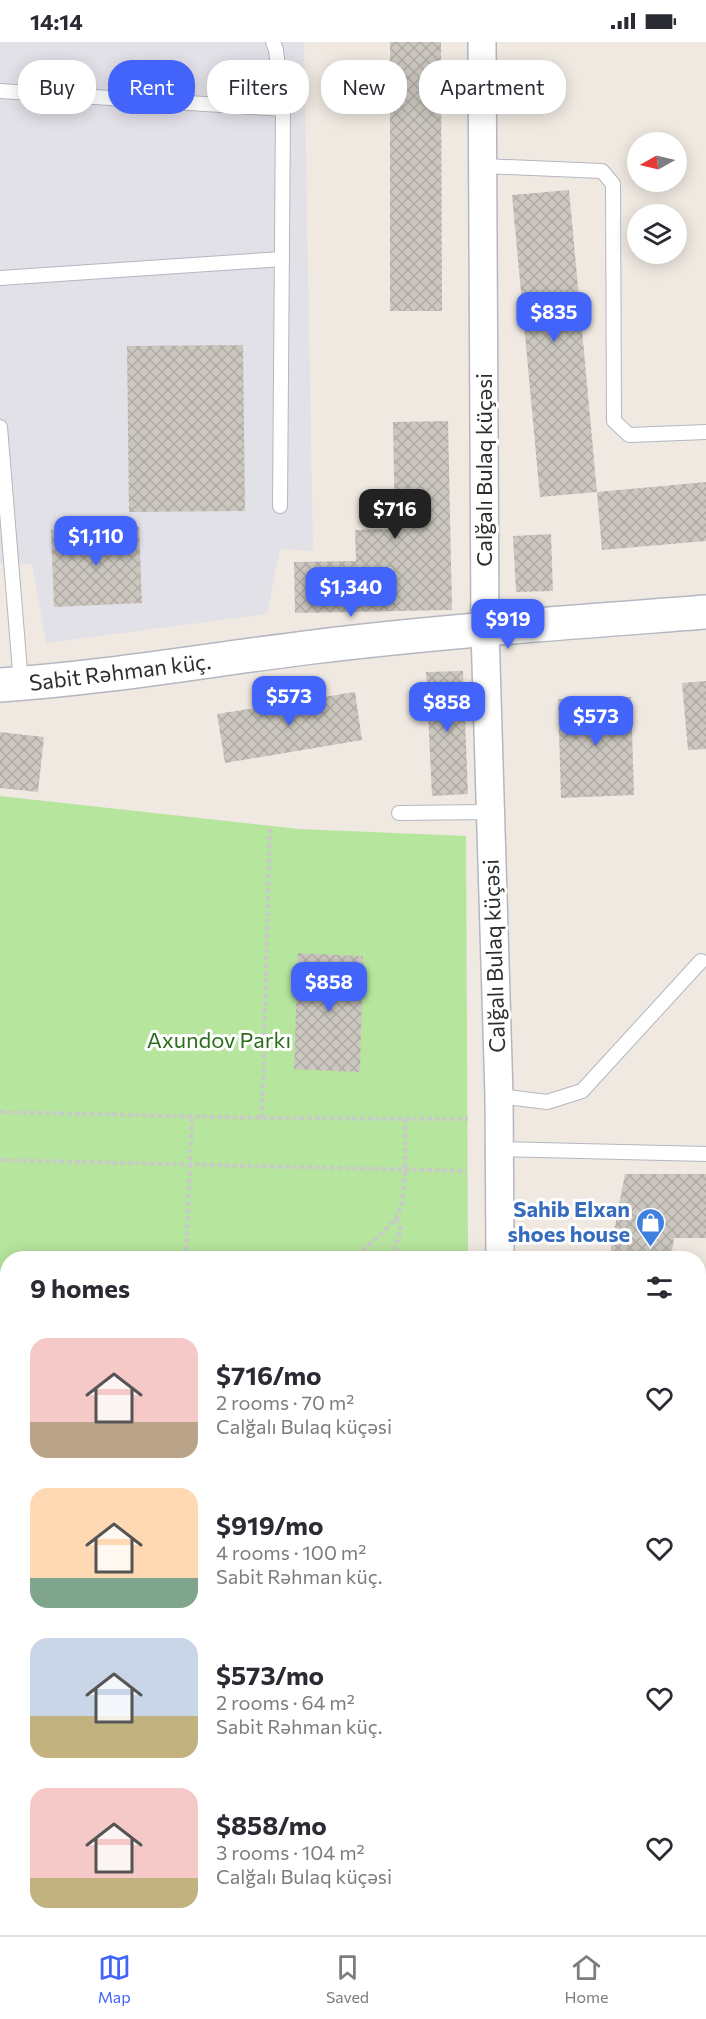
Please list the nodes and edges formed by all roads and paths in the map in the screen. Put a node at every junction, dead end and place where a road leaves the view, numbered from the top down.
1 (273, 42) edge
2 (482, 42) edge
3 (277, 60) edge
4 (0, 91) edge
5 (207, 105) edge
6 (283, 114) edge
7 (482, 166) junction
8 (282, 259) junction
9 (0, 278) edge
10 (0, 427) edge
11 (706, 432) edge
12 (280, 506) dead end
13 (4, 535) edge
14 (706, 612) edge
15 (485, 630) junction
16 (10, 684) edge
17 (490, 812) junction
18 (399, 813) dead end
19 (270, 826) dead end
20 (701, 961) dead end
21 (499, 1096) junction
22 (0, 1112) edge
23 (192, 1117) junction
24 (262, 1118) junction
25 (405, 1119) junction
26 (468, 1119) dead end
27 (499, 1149) junction
28 (706, 1154) edge
29 (0, 1160) edge
30 (189, 1164) junction
31 (404, 1169) junction
32 (466, 1171) dead end
33 (396, 1218) junction
34 (186, 1251) edge
35 (361, 1251) edge
36 (394, 1251) edge
37 (500, 1251) edge

1 - 3 lane
2 - 7 street, Calğalı Bulaq küçəsi
4 - 5 lane
6 - 8 lane
7 - 11 lane
7 - 15 street, Calğalı Bulaq küçəsi
8 - 9 lane
8 - 12 lane
10 - 13 lane
13 - 16 lane
14 - 15 main road, Sabit Rəhman küç.
15 - 16 main road, Sabit Rəhman küç.
15 - 17 street, Calğalı Bulaq küçəsi
17 - 18 lane
17 - 21 street, Calğalı Bulaq küçəsi
19 - 24 path
20 - 21 lane
21 - 27 street, Calğalı Bulaq küçəsi
22 - 23 path
23 - 24 path
23 - 30 path
24 - 25 path
25 - 26 path
25 - 31 path
27 - 28 lane
27 - 37 street, Calğalı Bulaq küçəsi
29 - 30 path
30 - 31 path
30 - 34 path
31 - 32 path
31 - 33 path
33 - 35 path
33 - 36 path

